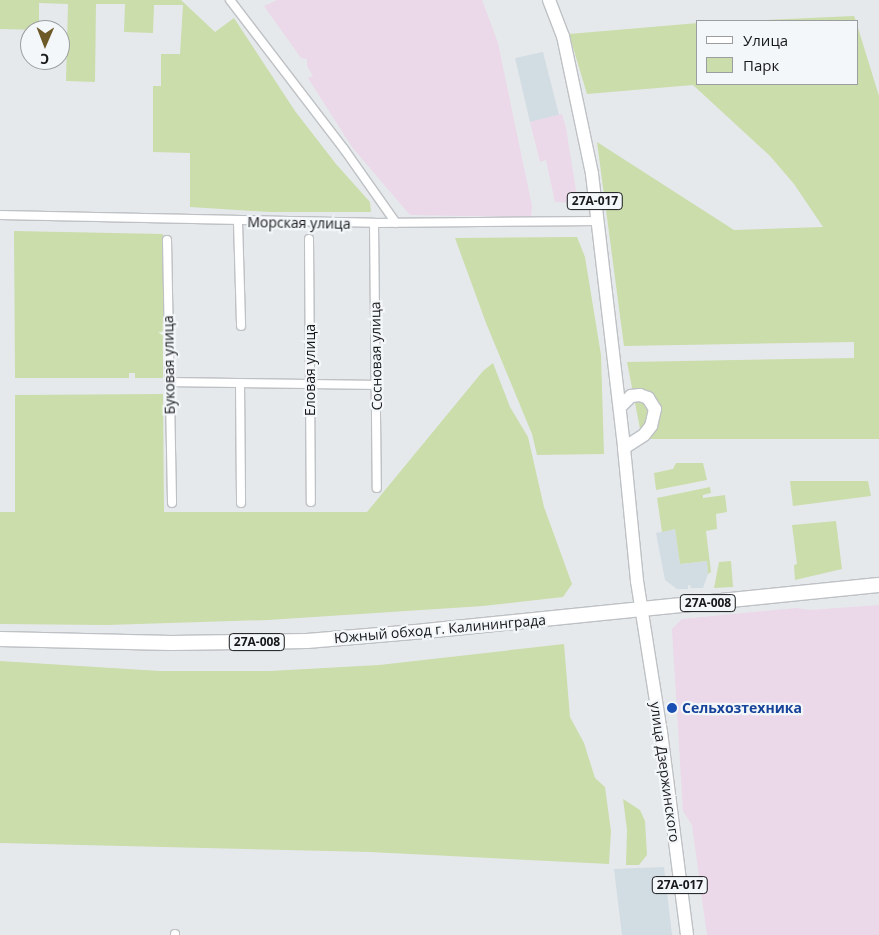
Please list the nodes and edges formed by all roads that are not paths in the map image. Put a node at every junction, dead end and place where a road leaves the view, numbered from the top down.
1 (230, 0) edge
2 (549, 0) edge
3 (0, 216) edge
4 (598, 221) junction
5 (238, 222) junction
6 (396, 223) junction
7 (374, 224) junction
8 (309, 239) dead end
9 (167, 240) dead end
10 (241, 326) dead end
11 (170, 382) junction
12 (240, 383) junction
13 (310, 384) junction
14 (376, 385) junction
15 (620, 407) junction
16 (624, 448) junction
17 (377, 488) dead end
18 (311, 502) dead end
19 (172, 503) dead end
20 (241, 503) dead end
21 (879, 586) edge
22 (641, 609) junction
23 (0, 638) edge
24 (686, 935) edge

1 - 6 street
2 - 4 main road, 27А-017
3 - 5 street, Морская улица
4 - 6 street, Морская улица
4 - 15 main road, 27А-017
5 - 7 street, Морская улица
5 - 10 street
6 - 7 street, Морская улица
7 - 14 street, Сосновая улица
8 - 13 street, Еловая улица
9 - 11 street, Буковая улица
11 - 12 street
11 - 19 street, Буковая улица
12 - 13 street
12 - 20 street
13 - 14 street
13 - 18 street, Еловая улица
14 - 17 street, Сосновая улица
15 - 16 main road, 27А-017
15 - 16 main road
16 - 22 main road, 27А-017
21 - 22 highway, Южный обход г. Калининграда / 27А-008
22 - 23 highway, Южный обход г. Калининграда / 27А-008
22 - 24 main road, улица Дзержинского / 27А-017

